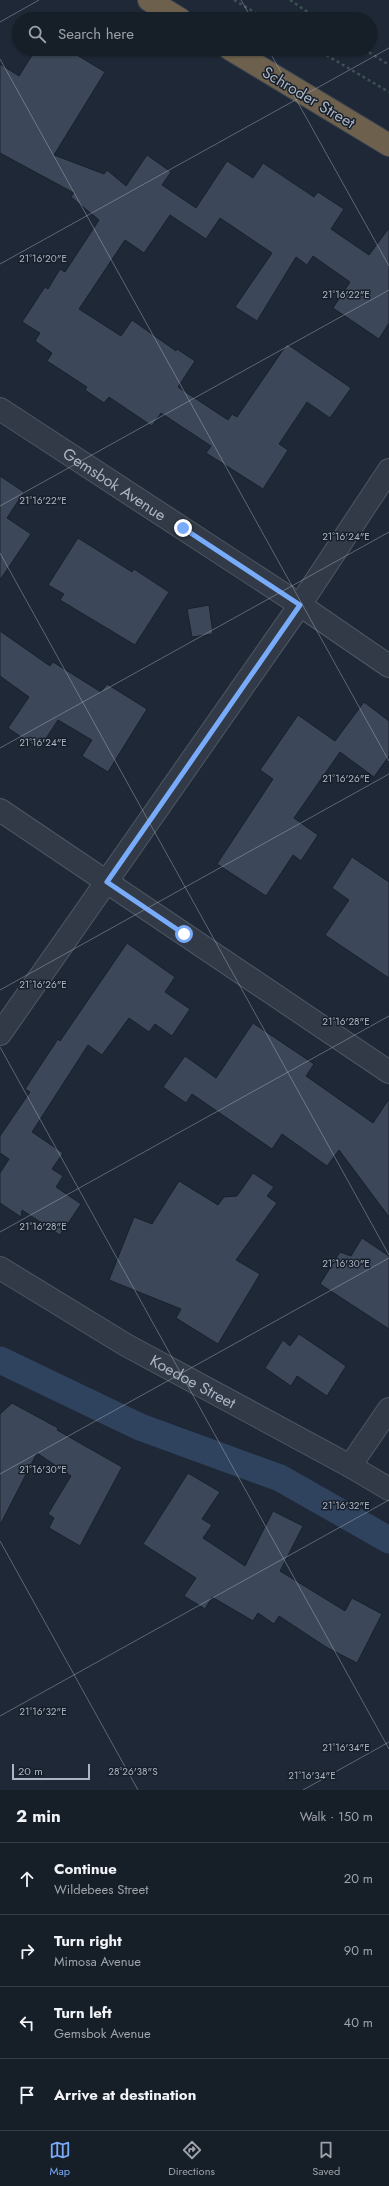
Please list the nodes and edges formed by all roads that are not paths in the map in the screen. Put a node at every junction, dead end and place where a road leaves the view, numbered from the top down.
1 (149, 0) edge
2 (169, 12) edge
3 (242, 56) edge
4 (389, 145) edge
5 (0, 409) edge
6 (389, 470) edge
7 (300, 605) junction
8 (389, 666) edge
9 (0, 810) edge
10 (107, 882) junction
11 (0, 1034) edge
12 (389, 1072) edge
13 (0, 1268) edge
14 (389, 1409) edge
15 (350, 1466) junction
16 (389, 1489) edge

1 - 2 highway
3 - 4 highway, Schroder Street
5 - 7 street, Gemsbok Avenue
6 - 7 street
7 - 8 street, Gemsbok Avenue
7 - 10 street
9 - 10 street
10 - 11 street
10 - 12 street
13 - 15 street, Koedoe Street
14 - 15 street
15 - 16 street, Koedoe Street

